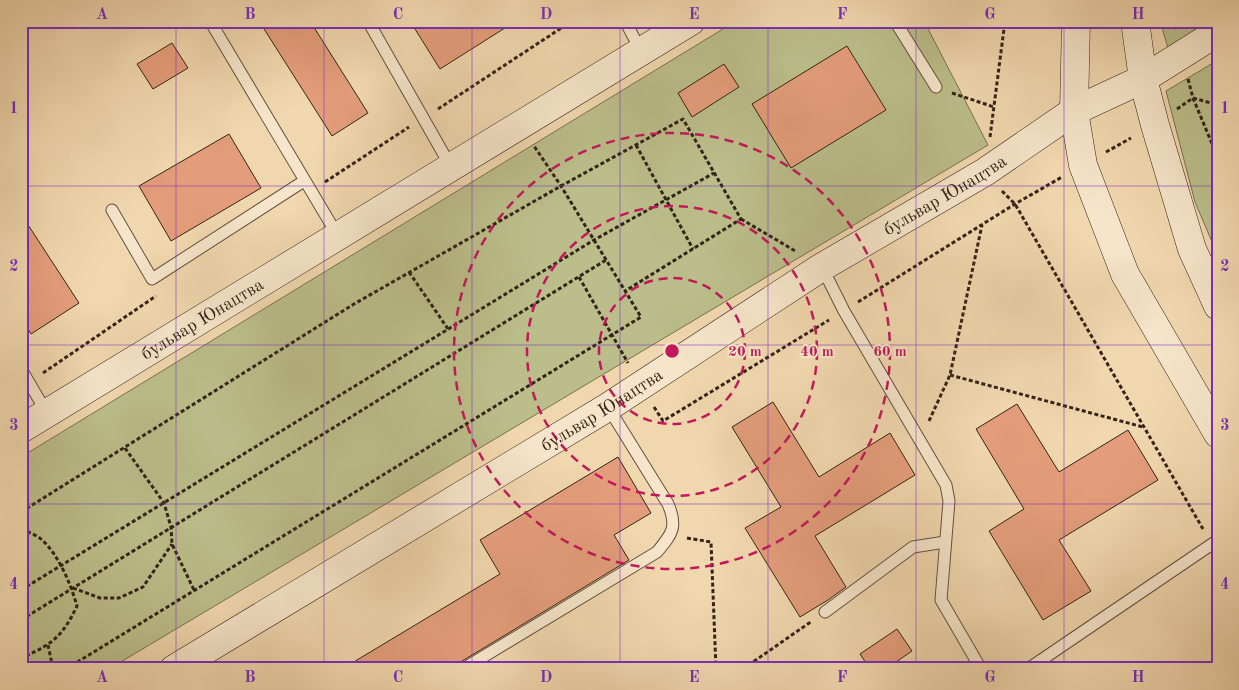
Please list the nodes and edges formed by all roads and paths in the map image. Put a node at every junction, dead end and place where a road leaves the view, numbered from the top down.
1 (210, 21) edge
2 (368, 21) edge
3 (626, 21) edge
4 (690, 21) edge
5 (895, 21) edge
6 (1005, 21) edge
7 (1076, 21) edge
8 (1135, 21) edge
9 (1173, 21) edge
10 (1218, 32) edge
11 (641, 51) junction
12 (1182, 54) junction
13 (1143, 79) junction
14 (936, 87) joint
15 (1193, 98) junction
16 (1218, 105) edge
17 (994, 107) junction
18 (1074, 111) junction
19 (1155, 124) junction
20 (519, 125) junction
21 (636, 145) junction
22 (1218, 158) edge
23 (1082, 165) junction
24 (451, 167) junction
25 (985, 172) junction
26 (714, 173) junction
27 (304, 181) junction
28 (561, 186) junction
29 (667, 200) junction
30 (1015, 204) junction
31 (112, 210) dead end
32 (742, 219) junction
33 (982, 225) junction
34 (338, 236) junction
35 (594, 240) junction
36 (693, 249) junction
37 (606, 260) junction
38 (822, 267) junction
39 (409, 272) junction
40 (579, 277) junction
41 (625, 291) junction
42 (1218, 306) edge
43 (844, 311) junction
44 (448, 329) junction
45 (612, 335) junction
46 (21, 369) edge
47 (950, 375) junction
48 (641, 385) junction
49 (608, 407) junction
50 (48, 413) junction
51 (1144, 427) junction
52 (21, 429) edge
53 (1218, 434) edge
54 (920, 441) junction
55 (125, 448) junction
56 (164, 503) junction
57 (21, 512) edge
58 (171, 527) junction
59 (21, 529) edge
60 (670, 536) junction
61 (945, 542) junction
62 (1215, 542) edge
63 (172, 544) junction
64 (61, 565) junction
65 (72, 588) junction
66 (21, 590) edge
67 (194, 590) junction
68 (825, 612) joint
69 (21, 620) edge
70 (48, 645) junction
71 (21, 656) edge
72 (53, 669) edge
73 (66, 669) edge
74 (174, 669) edge
75 (463, 669) edge
76 (716, 669) edge
77 (743, 669) edge
78 (982, 669) edge
79 (1028, 669) edge

1 - 27 lane
2 - 24 lane
3 - 11 lane
4 - 11 street, бульвар Юнацтва
5 - 14 lane
6 - 17 path
7 - 18 street
8 - 13 street
9 - 12 path
10 - 12 street, бульвар Юнацтва
11 - 20 street, бульвар Юнацтва
12 - 13 street, бульвар Юнацтва
12 - 15 path
13 - 18 street, бульвар Юнацтва
13 - 19 street
14 - 17 path
15 - 16 path
15 - 19 path
15 - 22 path
17 - 25 path
18 - 23 street
18 - 25 street, бульвар Юнацтва
19 - 23 path
19 - 42 street
20 - 24 street, бульвар Юнацтва
20 - 28 path
21 - 26 path
21 - 28 path
21 - 29 path
23 - 30 path
23 - 53 street
24 - 34 street, бульвар Юнацтва
25 - 30 path
25 - 38 street, бульвар Юнацтва
26 - 29 path
26 - 32 path
27 - 31 lane
27 - 34 lane
28 - 35 path
28 - 39 path
29 - 35 path
29 - 36 path
30 - 33 path
30 - 51 path
32 - 36 path
32 - 38 path
33 - 43 path
33 - 47 path
34 - 50 street, бульвар Юнацтва
35 - 37 path
35 - 44 path
36 - 41 path
37 - 40 path
37 - 41 path
38 - 43 lane
38 - 48 street, бульвар Юнацтва
39 - 44 path
39 - 55 path
40 - 45 path
40 - 58 path
41 - 45 path
43 - 48 path
43 - 54 lane
44 - 56 path
45 - 48 path
45 - 67 path
46 - 50 lane
47 - 51 path
47 - 54 path
48 - 49 street, бульвар Юнацтва
49 - 60 lane
49 - 74 street, бульвар Юнацтва
50 - 52 street, бульвар Юнацтва
51 - 62 path
54 - 61 lane
55 - 56 path
55 - 57 path
56 - 58 path
56 - 64 path
58 - 63 path
58 - 65 path
59 - 64 path
60 - 75 lane
60 - 76 path
61 - 68 lane
61 - 78 lane
62 - 79 lane
63 - 65 path
63 - 67 path
64 - 65 path
64 - 66 path
65 - 69 path
65 - 70 path
67 - 73 path
68 - 77 path
70 - 71 path
70 - 72 path

